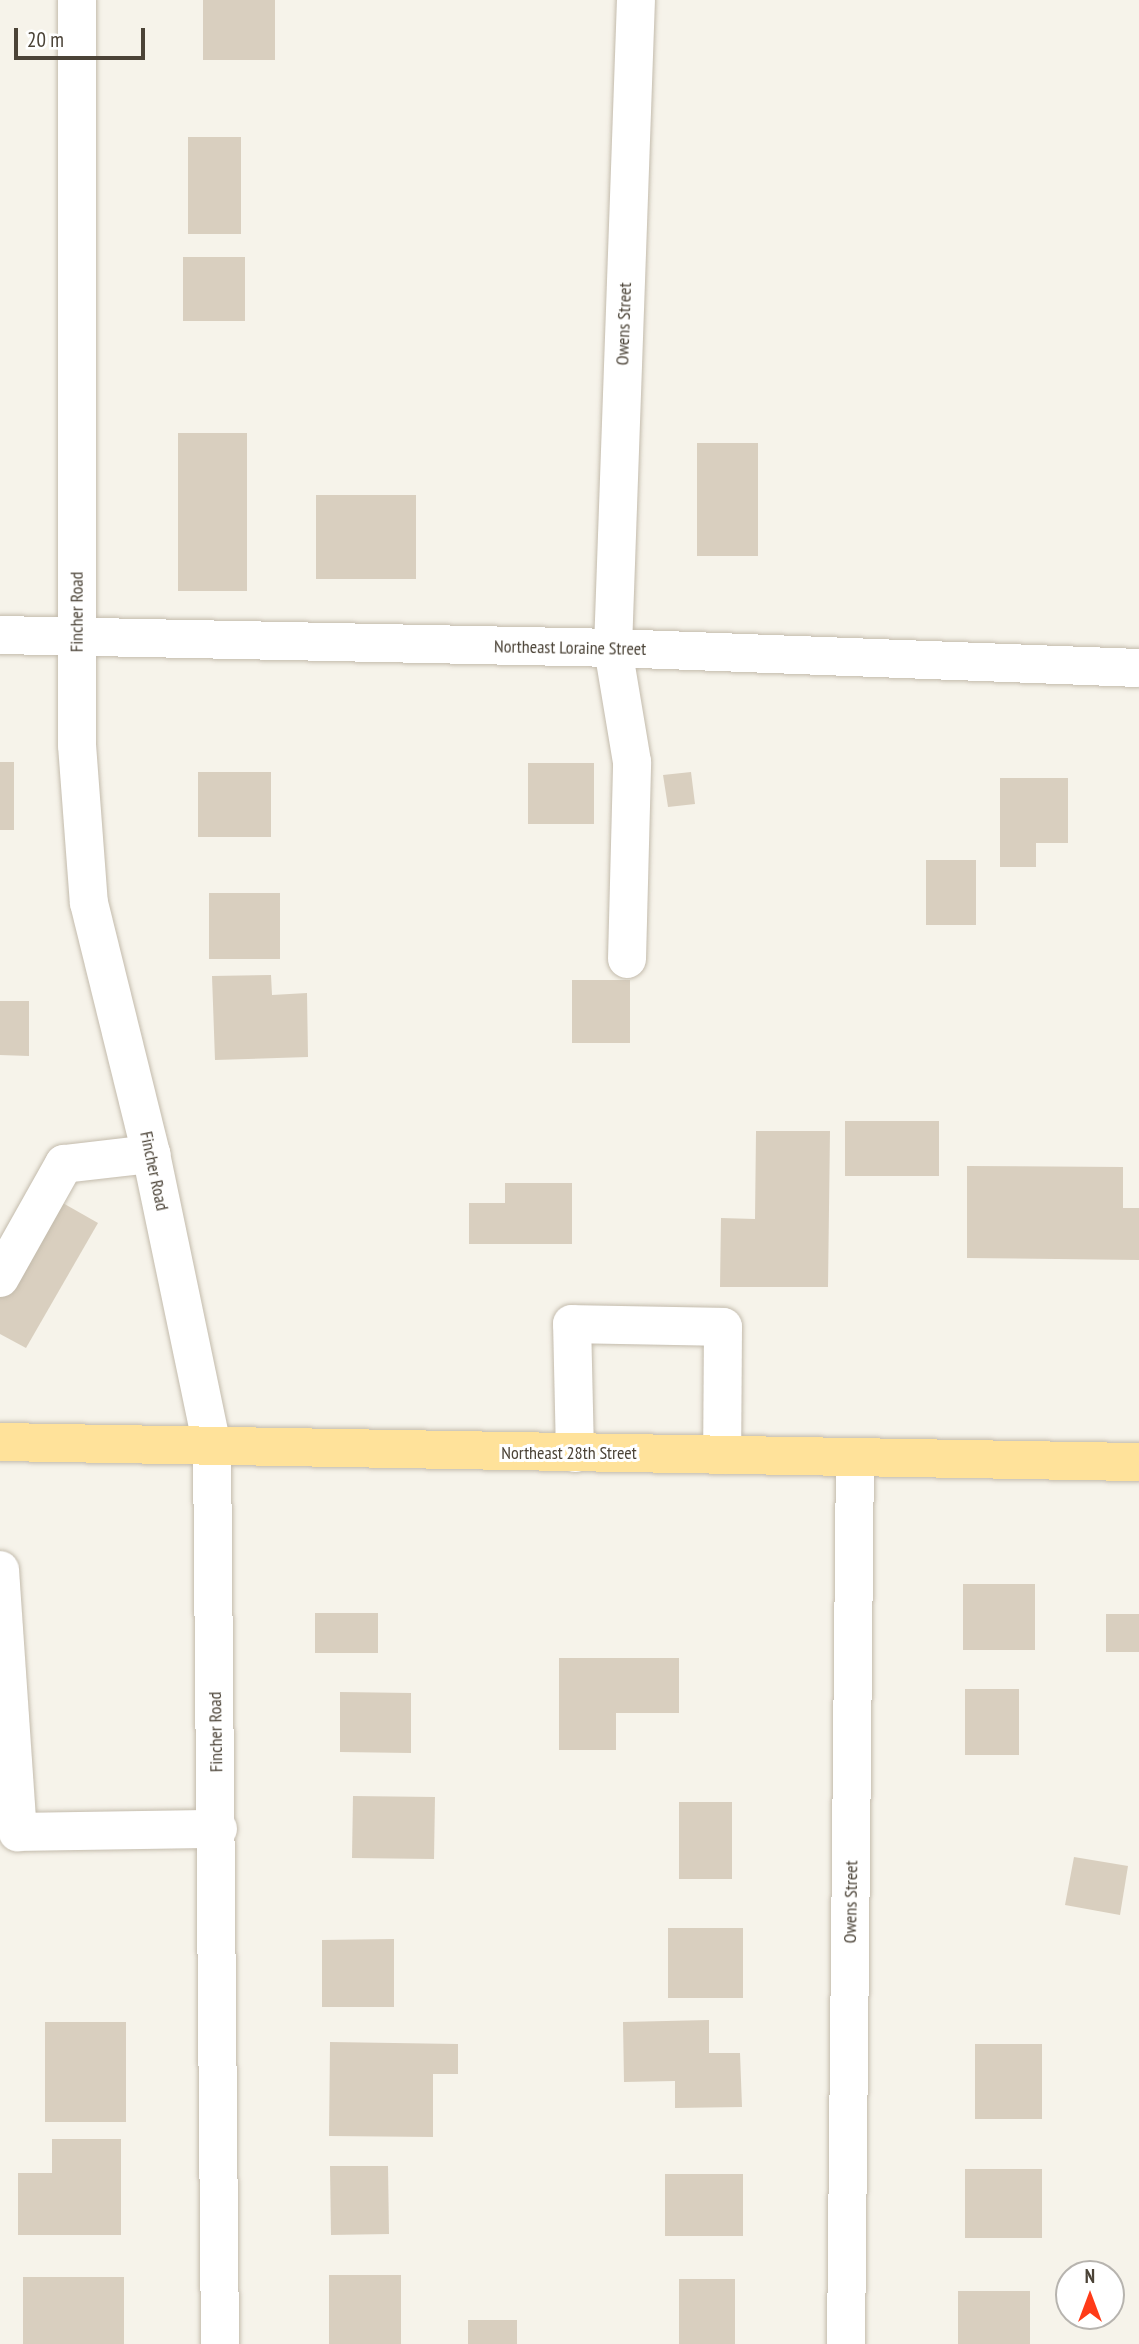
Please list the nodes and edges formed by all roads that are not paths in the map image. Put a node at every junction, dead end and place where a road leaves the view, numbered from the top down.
1 (77, 0) edge
2 (636, 0) edge
3 (0, 635) edge
4 (77, 637) junction
5 (613, 648) junction
6 (1139, 668) edge
7 (627, 959) dead end
8 (151, 1154) junction
9 (0, 1278) edge
10 (0, 1442) edge
11 (212, 1447) junction
12 (575, 1453) junction
13 (722, 1455) junction
14 (855, 1460) junction
15 (1139, 1462) edge
16 (0, 1570) edge
17 (218, 1829) junction
18 (220, 2344) edge
19 (846, 2344) edge

1 - 4 street, Fincher Road
2 - 5 street, Owens Street
3 - 4 street, Northeast Loraine Street
4 - 5 street, Northeast Loraine Street
4 - 8 street, Fincher Road
5 - 6 street, Northeast Loraine Street
5 - 7 street, Owens Street
8 - 9 street
8 - 11 street, Fincher Road
10 - 11 main road, Northeast 28th Street
11 - 12 main road, Northeast 28th Street
11 - 17 street, Fincher Road
12 - 13 main road, Northeast 28th Street
12 - 13 street
13 - 14 main road, Northeast 28th Street
14 - 15 main road, Northeast 28th Street
14 - 19 street, Owens Street
16 - 17 street
17 - 18 street, Fincher Road

